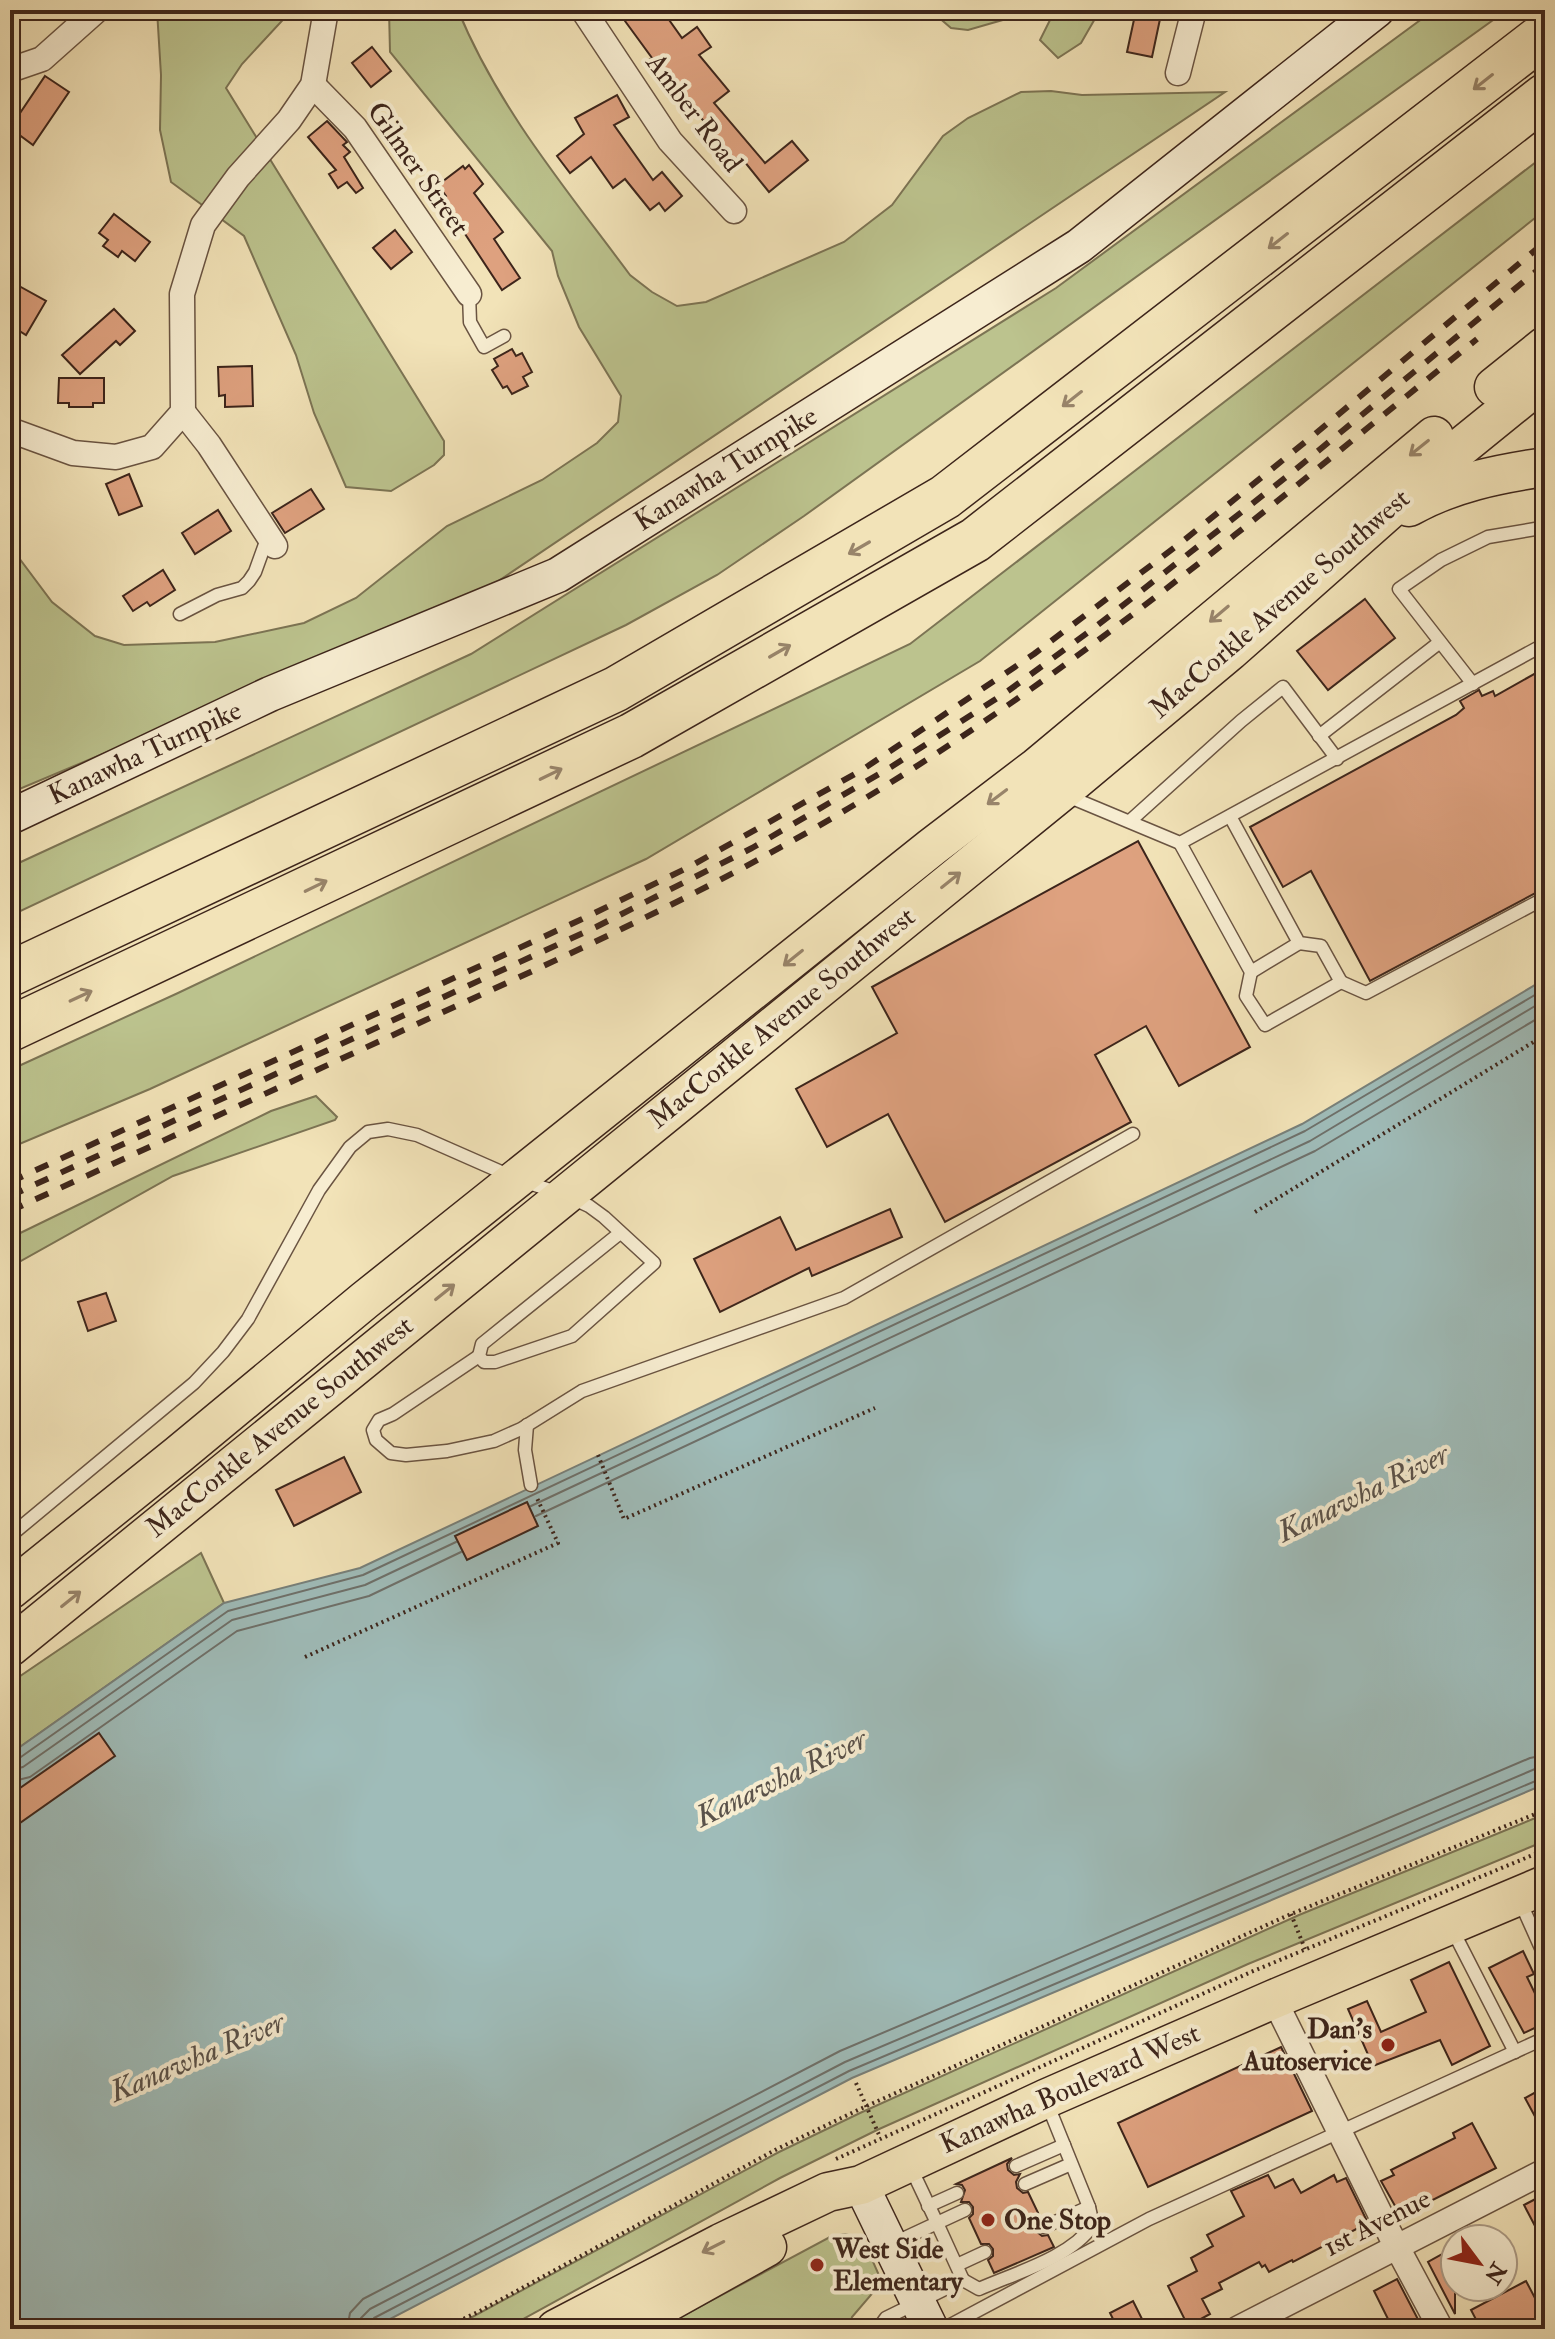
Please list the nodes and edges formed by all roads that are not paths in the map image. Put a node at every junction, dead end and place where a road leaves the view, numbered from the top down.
1 (97, 10) edge
2 (326, 10) edge
3 (583, 10) edge
4 (1194, 10) edge
5 (1377, 10) edge
6 (1545, 34) edge
7 (10, 70) edge
8 (1178, 73) dead end
9 (313, 85) junction
10 (1545, 96) edge
11 (734, 211) dead end
12 (469, 294) joint
13 (504, 336) dead end
14 (1545, 346) edge
15 (1545, 379) edge
16 (183, 412) junction
17 (1475, 420) junction
18 (10, 430) edge
19 (1545, 458) edge
20 (1545, 467) edge
21 (1545, 534) edge
22 (272, 541) joint
23 (1337, 554) junction
24 (180, 614) dead end
25 (1440, 642) junction
26 (1545, 644) edge
27 (1473, 684) junction
28 (1319, 736) junction
29 (1337, 759) junction
30 (1048, 780) junction
31 (10, 817) edge
32 (1231, 818) junction
33 (1130, 821) junction
34 (1180, 843) junction
35 (1545, 898) edge
36 (1299, 943) junction
37 (1251, 972) junction
38 (10, 974) edge
39 (1341, 982) junction
40 (10, 1029) edge
41 (1133, 1134) dead end
42 (517, 1179) junction
43 (565, 1195) junction
44 (620, 1233) junction
45 (479, 1356) junction
46 (527, 1425) junction
47 (531, 1485) road end
48 (10, 1536) edge
49 (10, 1590) edge
50 (10, 1647) edge
51 (1531, 1891) edge
52 (1449, 1924) junction
53 (1545, 1957) edge
54 (1274, 1999) junction
55 (1545, 2038) edge
56 (1515, 2052) junction
57 (1045, 2099) junction
58 (1339, 2130) junction
59 (1064, 2145) junction
60 (894, 2150) junction
61 (1071, 2164) junction
62 (1016, 2166) dead end
63 (1545, 2171) edge
64 (1025, 2184) dead end
65 (861, 2185) junction
66 (957, 2193) dead end
67 (928, 2206) junction
68 (1089, 2207) junction
69 (965, 2210) dead end
70 (937, 2223) junction
71 (1044, 2227) dead end
72 (890, 2245) junction
73 (1397, 2247) junction
74 (985, 2252) dead end
75 (957, 2265) junction
76 (963, 2280) junction
77 (925, 2316) edge
78 (628, 2327) edge
79 (556, 2329) edge
80 (878, 2329) edge
81 (943, 2329) edge
82 (1237, 2329) edge
83 (1441, 2329) edge

1 - 7 street
2 - 9 street
3 - 11 street, Amber Road
4 - 8 street
5 - 31 main road, Kanawha Turnpike
6 -> 38 highway
9 - 12 street, Gilmer Street
9 - 16 street
40 -> 10 highway
12 - 13 lane
14 - 17 main road, MacCorkle Avenue Southwest
15 - 17 main road, MacCorkle Avenue Southwest
16 - 18 street
16 - 22 street
17 - 19 main road
17 - 23 main road, MacCorkle Avenue Southwest
17 -> 30 main road, MacCorkle Avenue Southwest
20 - 23 main road
21 - 25 lane
22 - 24 lane
23 - 30 main road, MacCorkle Avenue Southwest
25 - 27 lane
25 - 28 lane
26 - 27 lane
27 - 29 lane
28 - 29 lane
28 - 33 lane
29 - 32 lane
30 - 33 lane
30 -> 42 main road, MacCorkle Avenue Southwest
43 -> 30 main road, MacCorkle Avenue Southwest
32 - 34 lane
32 - 36 lane
33 - 34 lane
34 - 37 lane
35 - 39 lane
36 - 37 lane
36 - 39 lane
37 - 39 lane
41 - 46 lane
42 - 43 lane
42 - 48 lane
42 - 49 main road, MacCorkle Avenue Southwest
43 - 44 lane
50 -> 43 main road, MacCorkle Avenue Southwest
44 - 45 lane
44 - 45 lane
45 - 46 lane
46 - 47 lane
51 - 52 main road, Kanawha Boulevard West
51 - 53 lane
52 - 54 main road, Kanawha Boulevard West
52 - 56 lane
54 - 57 main road, Kanawha Boulevard West
54 - 58 street
55 - 56 lane
56 - 58 lane
57 - 59 lane
57 - 60 main road, Kanawha Boulevard West
58 - 73 street
58 - 81 lane
59 - 61 lane
59 - 62 lane
60 - 65 main road, Kanawha Boulevard West
60 - 67 lane
61 - 64 lane
61 - 68 lane
63 - 73 street, 1st Avenue
65 - 72 main road
65 - 78 main road, Kanawha Boulevard West
65 -> 79 main road, Kanawha Boulevard West
66 - 67 lane
67 - 70 lane
68 - 71 lane
68 - 76 lane
69 - 70 lane
70 - 72 lane
70 - 75 lane
72 - 77 main road
73 - 82 street, 1st Avenue
73 - 83 street
74 - 75 lane
75 - 76 lane
76 - 77 lane
77 - 80 lane

